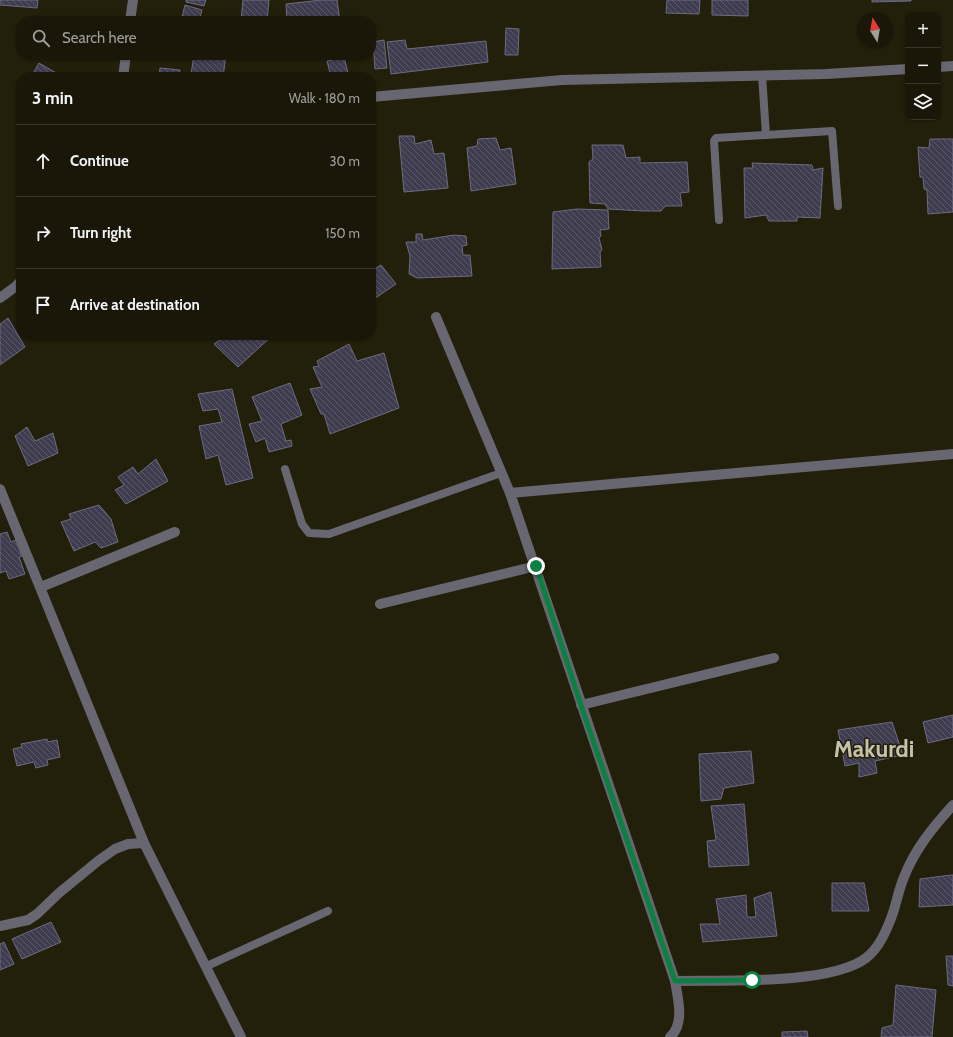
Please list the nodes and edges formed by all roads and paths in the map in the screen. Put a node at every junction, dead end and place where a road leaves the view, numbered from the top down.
1 (133, 0) edge
2 (131, 16) edge
3 (126, 60) edge
4 (953, 66) edge
5 (941, 67) edge
6 (905, 69) edge
7 (124, 72) edge
8 (762, 75) junction
9 (376, 97) edge
10 (766, 135) junction
11 (838, 206) dead end
12 (719, 220) dead end
13 (16, 286) edge
14 (0, 298) edge
15 (436, 317) dead end
16 (953, 454) edge
17 (285, 469) dead end
18 (501, 473) junction
19 (0, 489) edge
20 (510, 493) junction
21 (175, 532) dead end
22 (536, 566) junction
23 (41, 587) junction
24 (380, 604) dead end
25 (774, 658) dead end
26 (581, 705) junction
27 (953, 805) edge
28 (144, 843) junction
29 (328, 911) dead end
30 (0, 926) edge
31 (207, 966) junction
32 (675, 981) junction
33 (675, 1035) edge
34 (241, 1037) edge

1 - 2 street
3 - 7 street
4 - 5 street
6 - 8 street
8 - 9 street
8 - 10 lane
10 - 11 lane
10 - 12 lane
13 - 14 street
15 - 18 street
16 - 20 street
17 - 18 lane
18 - 20 street
19 - 23 street
20 - 22 street
21 - 23 street
22 - 24 street
22 - 26 street
23 - 28 street
25 - 26 street
26 - 32 street
27 - 32 street
28 - 30 street
28 - 31 street
29 - 31 lane
31 - 34 street
32 - 33 street

